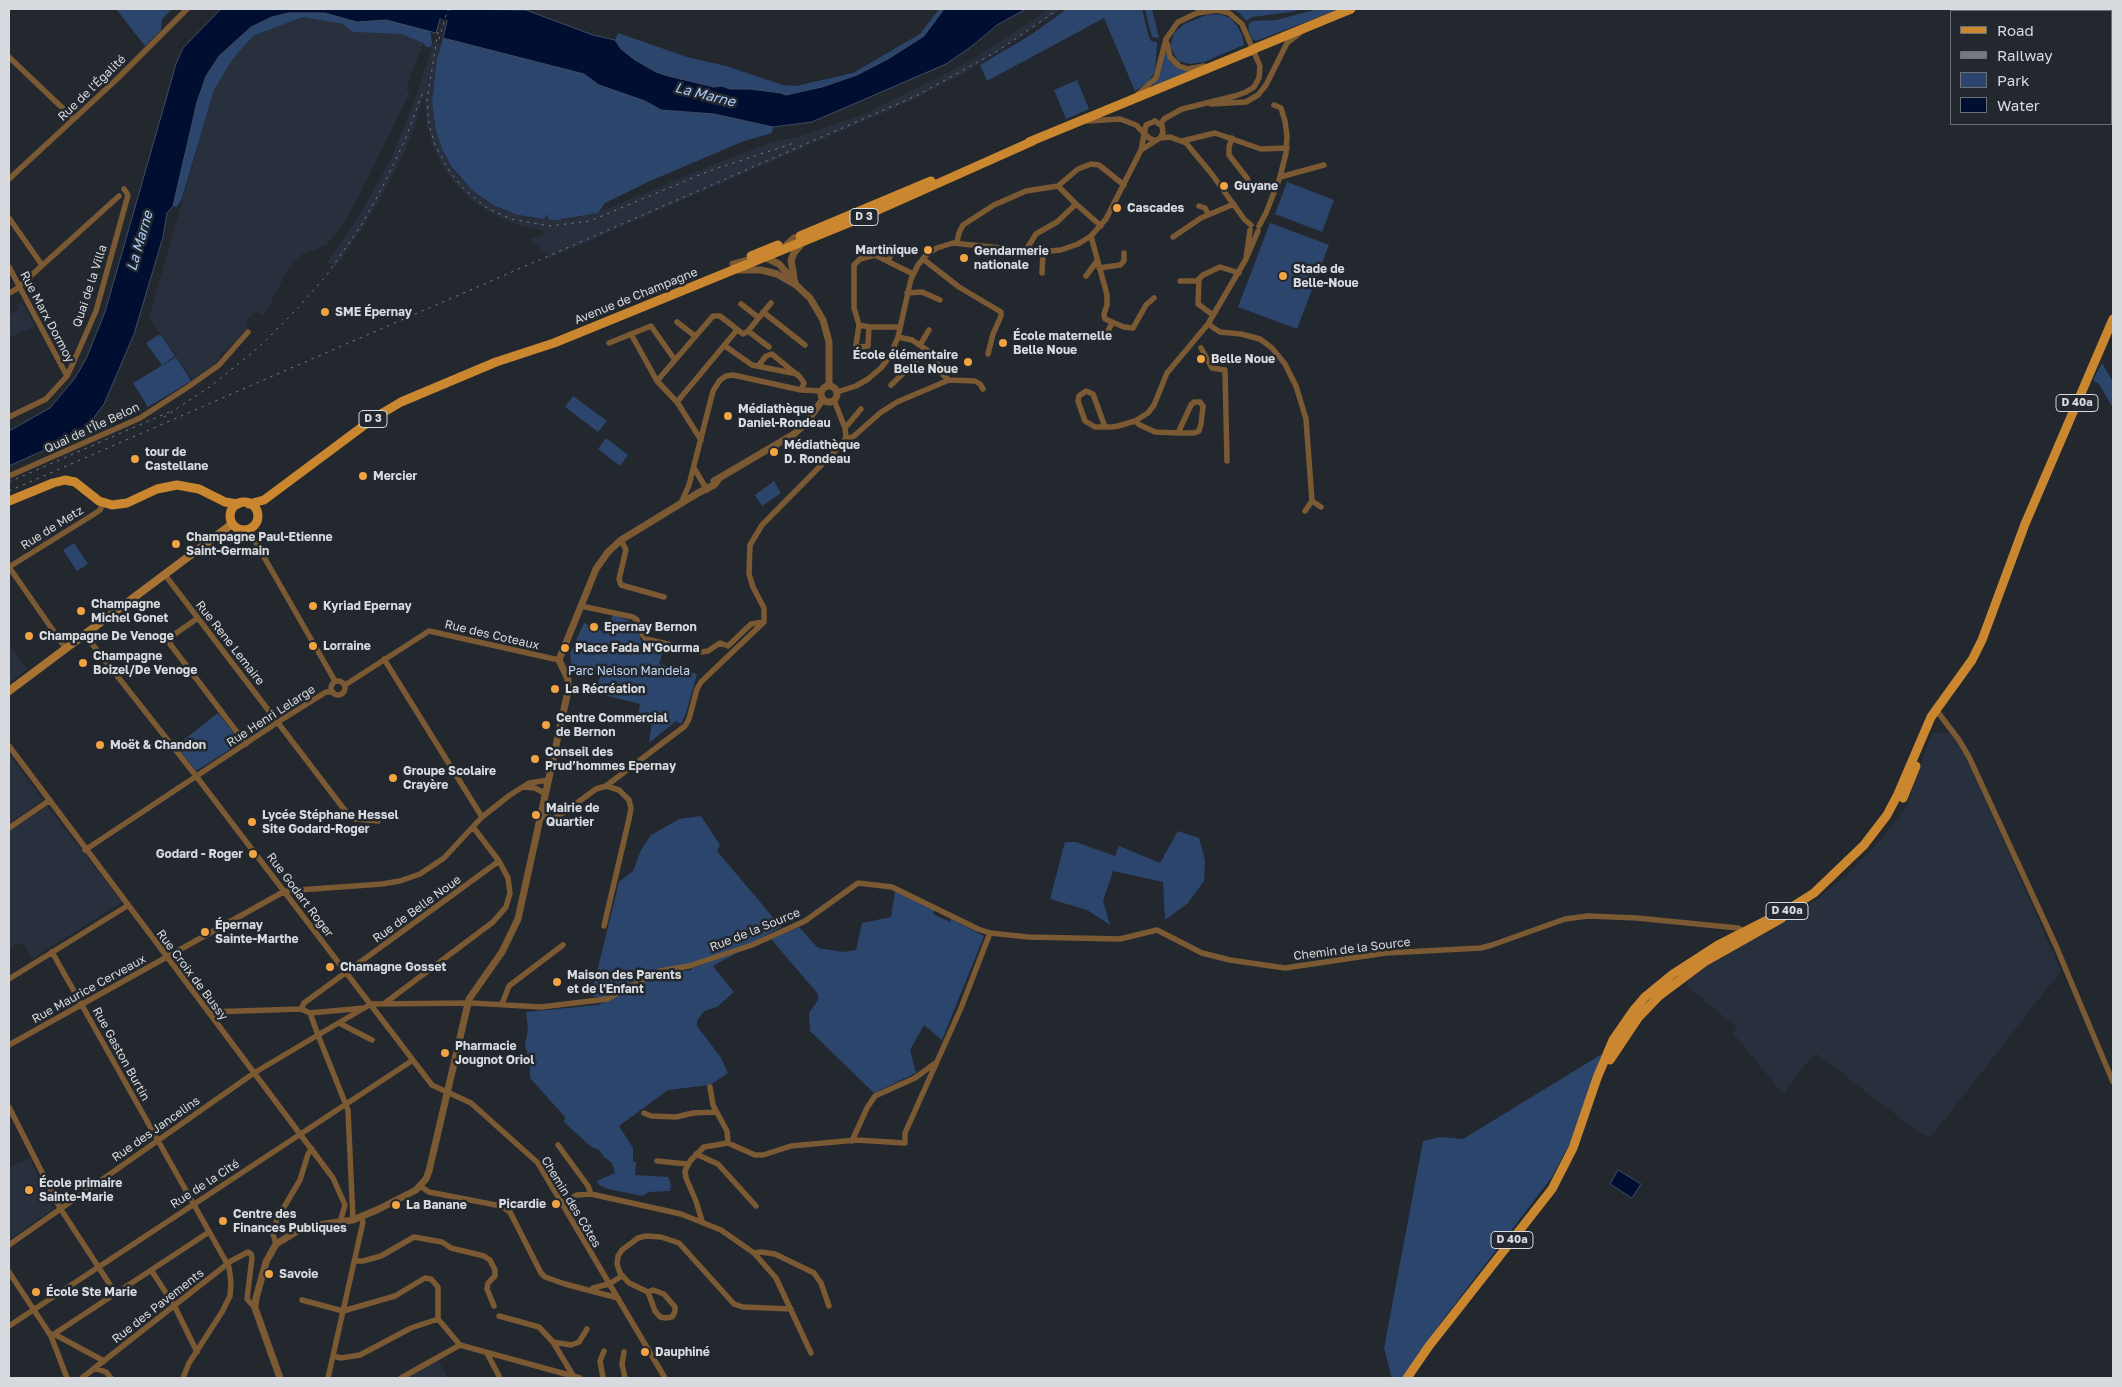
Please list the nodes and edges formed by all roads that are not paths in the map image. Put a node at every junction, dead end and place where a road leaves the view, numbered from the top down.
1 (186, 9) edge
2 (1351, 9) edge
3 (1309, 26) junction
4 (1169, 32) junction
5 (9, 56) edge
6 (1223, 62) junction
7 (1126, 102) junction
8 (1206, 103) junction
9 (1274, 105) dead end
10 (74, 119) junction
11 (1078, 122) junction
12 (1160, 124) junction
13 (1145, 134) junction
14 (1232, 138) junction
15 (1157, 139) junction
16 (1033, 141) junction
17 (1182, 141) junction
18 (1287, 148) junction
19 (1141, 150) junction
20 (1324, 165) dead end
21 (1280, 177) junction
22 (9, 179) edge
23 (1124, 185) junction
24 (1058, 186) junction
25 (124, 189) dead end
26 (1251, 189) dead end
27 (119, 196) dead end
28 (1076, 204) junction
29 (1234, 204) junction
30 (1199, 206) dead end
31 (1208, 214) junction
32 (9, 220) edge
33 (1101, 226) junction
34 (1250, 228) junction
35 (1258, 228) junction
36 (1091, 236) junction
37 (1173, 237) dead end
38 (794, 238) junction
39 (808, 239) junction
40 (957, 242) junction
41 (780, 250) junction
42 (1026, 250) junction
43 (1043, 252) junction
44 (1124, 254) dead end
45 (871, 255) junction
46 (764, 257) junction
47 (923, 259) junction
48 (1246, 260) junction
49 (888, 261) junction
50 (777, 262) junction
51 (1098, 264) junction
52 (42, 265) junction
53 (9, 267) edge
54 (732, 268) junction
55 (1042, 273) dead end
56 (1239, 273) junction
57 (913, 274) junction
58 (1086, 276) dead end
59 (784, 277) junction
60 (1199, 281) junction
61 (1180, 282) dead end
62 (796, 285) junction
63 (19, 286) junction
64 (9, 292) edge
65 (908, 293) junction
66 (1154, 298) dead end
67 (940, 300) dead end
68 (771, 303) dead end
69 (741, 304) dead end
70 (763, 312) junction
71 (1213, 315) junction
72 (759, 318) junction
73 (2113, 319) edge
74 (677, 322) dead end
75 (1112, 323) junction
76 (1208, 324) junction
77 (859, 325) junction
78 (869, 327) junction
79 (900, 327) junction
80 (737, 330) junction
81 (929, 330) dead end
82 (748, 331) junction
83 (248, 332) dead end
84 (631, 334) junction
85 (695, 336) junction
86 (898, 337) junction
87 (1106, 337) dead end
88 (609, 343) dead end
89 (805, 345) dead end
90 (725, 346) junction
91 (769, 347) dead end
92 (922, 347) junction
93 (1201, 348) dead end
94 (988, 354) dead end
95 (675, 360) junction
96 (758, 366) junction
97 (797, 374) junction
98 (66, 376) junction
99 (949, 380) junction
100 (657, 381) junction
101 (891, 385) dead end
102 (829, 386) junction
103 (983, 389) dead end
104 (801, 390) junction
105 (837, 392) junction
106 (823, 395) junction
107 (834, 400) junction
108 (677, 402) junction
109 (860, 409) dead end
110 (9, 417) edge
111 (1135, 421) junction
112 (1105, 427) junction
113 (845, 428) junction
114 (1178, 433) junction
115 (701, 440) junction
116 (845, 440) junction
117 (1227, 461) dead end
118 (694, 468) junction
119 (9, 476) edge
120 (689, 485) junction
121 (706, 488) junction
122 (698, 493) junction
123 (264, 500) junction
124 (9, 501) edge
125 (1312, 501) junction
126 (225, 502) junction
127 (104, 503) junction
128 (238, 504) junction
129 (249, 504) junction
130 (680, 505) junction
131 (1322, 507) dead end
132 (1305, 511) dead end
133 (230, 514) junction
134 (258, 514) junction
135 (232, 524) junction
136 (248, 530) junction
137 (621, 540) junction
138 (9, 567) edge
139 (165, 575) junction
140 (664, 597) dead end
141 (581, 606) junction
142 (198, 618) junction
143 (764, 622) junction
144 (85, 635) junction
145 (66, 649) junction
146 (384, 659) junction
147 (559, 660) junction
148 (335, 682) junction
149 (345, 685) junction
150 (9, 691) edge
151 (333, 692) junction
152 (1945, 697) junction
153 (1937, 712) junction
154 (278, 722) junction
155 (246, 744) junction
156 (9, 746) edge
157 (196, 776) junction
158 (549, 780) junction
159 (606, 786) junction
160 (523, 788) junction
161 (546, 794) junction
162 (50, 800) junction
163 (543, 806) junction
164 (566, 811) junction
165 (541, 816) junction
166 (482, 817) junction
167 (378, 821) dead end
168 (473, 826) junction
169 (9, 828) edge
170 (85, 850) junction
171 (499, 861) junction
172 (285, 891) junction
173 (127, 906) junction
174 (604, 926) dead end
175 (1162, 931) joint
176 (990, 933) junction
177 (1747, 934) junction
178 (564, 944) dead end
179 (52, 952) junction
180 (166, 957) junction
181 (347, 973) junction
182 (9, 979) edge
183 (385, 1003) junction
184 (467, 1003) junction
185 (82, 1004) junction
186 (371, 1004) junction
187 (502, 1004) junction
188 (364, 1008) junction
189 (301, 1009) junction
190 (208, 1012) junction
191 (310, 1013) junction
192 (339, 1023) junction
193 (318, 1035) junction
194 (372, 1040) dead end
195 (9, 1045) edge
196 (413, 1060) junction
197 (936, 1061) junction
198 (254, 1073) junction
199 (2113, 1082) edge
200 (710, 1087) dead end
201 (448, 1091) junction
202 (346, 1104) junction
203 (9, 1107) edge
204 (716, 1112) junction
205 (644, 1113) dead end
206 (300, 1134) junction
207 (157, 1140) junction
208 (852, 1141) junction
209 (728, 1142) junction
210 (558, 1145) dead end
211 (312, 1149) junction
212 (696, 1154) junction
213 (657, 1161) dead end
214 (688, 1164) junction
215 (420, 1186) junction
216 (591, 1194) junction
217 (193, 1204) junction
218 (561, 1204) junction
219 (756, 1206) dead end
220 (60, 1208) junction
221 (357, 1219) junction
222 (702, 1221) junction
223 (340, 1222) junction
224 (209, 1232) junction
225 (9, 1244) edge
226 (276, 1244) junction
227 (754, 1253) junction
228 (355, 1261) junction
229 (227, 1264) junction
230 (98, 1267) junction
231 (151, 1270) junction
232 (9, 1272) edge
233 (602, 1272) junction
234 (622, 1276) junction
235 (610, 1285) junction
236 (593, 1288) junction
237 (584, 1289) junction
238 (648, 1292) junction
239 (116, 1294) junction
240 (604, 1294) junction
241 (618, 1298) junction
242 (302, 1300) dead end
243 (174, 1305) junction
244 (494, 1306) dead end
245 (830, 1306) dead end
246 (255, 1308) junction
247 (791, 1308) junction
248 (33, 1310) junction
249 (344, 1311) junction
250 (499, 1316) dead end
251 (438, 1320) junction
252 (9, 1326) edge
253 (587, 1330) dead end
254 (52, 1335) junction
255 (553, 1342) junction
256 (460, 1345) junction
257 (604, 1351) dead end
258 (197, 1352) junction
259 (624, 1352) dead end
260 (487, 1353) junction
261 (811, 1353) dead end
262 (333, 1356) junction
263 (104, 1361) junction
264 (95, 1368) junction
265 (574, 1377) edge
266 (67, 1378) edge
267 (82, 1378) edge
268 (112, 1378) edge
269 (183, 1378) edge
270 (280, 1378) edge
271 (328, 1378) edge
272 (401, 1378) edge
273 (500, 1378) edge
274 (561, 1378) edge
275 (603, 1378) edge
276 (625, 1378) edge
277 (665, 1378) edge
278 (1407, 1378) edge

1 - 10 street, Rue de l'Égalité
2 - 3 main road, D 3
3 - 6 main road, D 3
3 - 8 street
4 - 6 street
4 - 7 street
4 - 8 street
5 - 10 street
6 - 7 main road, D 3
7 - 11 main road, D 3
8 - 12 street
9 - 18 street
10 - 22 street, Rue de l'Égalité
11 - 13 street
11 - 16 main road, D 3
12 - 13 street
12 - 15 street
13 - 15 street
13 - 19 street
14 - 17 street
14 - 18 street
14 - 26 street
15 - 17 street
15 - 19 street
16 - 38 main road, D 3
16 - 39 main road, D 3
17 - 29 street
18 - 21 street
19 - 23 street
20 - 21 street
21 - 35 street
23 - 24 street
23 - 33 street
24 - 28 street
24 - 40 street
25 - 98 street, Quai de la Villa
27 - 52 street
28 - 33 street
28 - 42 street
29 - 31 street
29 - 34 street
30 - 31 street
31 - 37 street
32 - 52 street
33 - 36 street
34 - 35 street
34 - 48 street
35 - 48 street
36 - 43 street
36 - 51 street
38 - 41 street
38 - 54 main road, D 3
39 - 41 main road, D 3
39 - 62 street
40 - 42 street
40 - 47 street
41 - 46 main road, D 3
41 - 50 street
42 - 43 street
43 - 55 street
44 - 51 street
45 - 49 street
45 - 49 street
45 - 77 street
46 - 50 street
46 - 54 main road, D 3
47 - 57 street
47 - 94 street
48 - 56 street
49 - 57 street
50 - 59 street
50 - 62 street
51 - 58 street
51 - 75 street
52 - 63 street
53 - 63 street, Rue Marx Dormoy
54 - 59 street
54 - 123 main road, D 3
56 - 60 street
56 - 71 street
57 - 65 street
59 - 62 street
60 - 61 street
60 - 71 street
62 - 102 street
63 - 64 street
63 - 98 street, Rue Marx Dormoy
65 - 67 street
65 - 79 street
66 - 75 street
68 - 70 street
69 - 72 street
70 - 72 street
70 - 89 street
71 - 76 street
72 - 82 street
73 - 152 main road, D 40a
74 - 85 street
75 - 87 street
76 - 111 street
76 - 125 street
77 - 78 street
77 - 78 street
78 - 79 street
79 - 86 street
80 - 82 street
80 - 85 street
80 - 90 street
81 - 92 street
82 - 91 street
83 - 119 street, Quai de l'Île Belon
84 - 88 street
84 - 95 street
84 - 100 street
85 - 95 street
86 - 92 street
86 - 105 street
90 - 96 street
90 - 108 street
92 - 99 street
92 - 101 street
93 - 117 street
95 - 100 street
96 - 97 street
96 - 97 street
97 - 104 street
98 - 110 street, Quai de la Villa
99 - 103 street
99 - 116 street
100 - 108 street
102 - 105 street
102 - 106 street
104 - 106 street
104 - 115 street
105 - 107 street
106 - 107 street
106 - 121 street
107 - 113 street
108 - 115 street
109 - 113 street
111 - 112 street
111 - 114 street
112 - 112 street
113 - 116 street
114 - 114 street
115 - 118 street
116 - 143 street
118 - 120 street
118 - 121 street
120 - 122 street
120 - 130 street
121 - 122 street
122 - 130 street
123 - 129 main road, D 3
123 - 134 main road
124 - 127 main road
125 - 131 street
125 - 132 street
126 - 127 main road
126 - 128 main road
126 - 133 main road
127 - 138 street, Rue de Metz
128 - 129 main road
128 - 133 main road
129 - 134 main road
130 - 137 street
133 - 135 main road
134 - 136 main road
135 - 136 main road
135 - 139 main road
136 - 148 street
137 - 140 street
137 - 141 street
138 - 145 street
139 - 142 street, Rue Rene Lemaire
139 - 144 main road
141 - 143 street
141 - 147 street
142 - 154 street, Rue Rene Lemaire
142 - 155 street
143 - 159 street
144 - 145 main road
144 - 157 street, Rue Godart Roger
145 - 150 main road
146 - 147 street, Rue des Coteaux
146 - 149 street, Rue des Coteaux
146 - 166 street
147 - 158 street
148 - 149 street
148 - 151 street
149 - 151 street
151 - 154 street, Rue Henri Lelarge
152 - 153 main road, D 40a
152 - 177 main road, D 40a
153 - 177 main road, D 40a
153 - 199 street
154 - 155 street, Rue Henri Lelarge
154 - 167 street, Rue Rene Lemaire
155 - 157 street, Rue Henri Lelarge
156 - 162 street, Rue Croix de Bussy
157 - 170 street, Rue Henri Lelarge
157 - 172 street, Rue Godart Roger
158 - 160 street
158 - 161 street
159 - 164 street
159 - 174 street
160 - 161 street
160 - 166 street
161 - 163 street
162 - 169 street
162 - 170 street, Rue Croix de Bussy
163 - 164 street
163 - 165 street
164 - 165 street
165 - 184 street
166 - 168 street
168 - 171 street
168 - 172 street
170 - 173 street, Rue Croix de Bussy
171 - 181 street, Rue de Belle Noue
171 - 183 street
172 - 180 street, Rue Maurice Cerveaux
172 - 181 street, Rue Godart Roger
173 - 179 street
173 - 180 street, Rue Croix de Bussy
175 - 176 street, Rue de la Source
175 - 177 street, Chemin de la Source
176 - 187 street, Rue de la Source
176 - 197 street
177 - 278 main road, D 40a
178 - 187 street
179 - 182 street
179 - 185 street, Rue Gaston Burtin
180 - 185 street, Rue Maurice Cerveaux
180 - 190 street, Rue Croix de Bussy
181 - 186 street, Rue Godart Roger
181 - 189 street, Rue de Belle Noue
183 - 184 street, Rue de la Source
183 - 186 street, Rue de la Source
184 - 187 street, Rue de la Source
184 - 201 street
185 - 195 street, Rue Maurice Cerveaux
185 - 207 street, Rue Gaston Burtin
186 - 188 street, Rue des Jancelins
186 - 196 street, Rue Godart Roger
188 - 191 street
188 - 192 street, Rue des Jancelins
189 - 190 street
189 - 191 street
190 - 198 street, Rue Croix de Bussy
191 - 193 street
192 - 193 street, Rue des Jancelins
192 - 194 street
193 - 198 street, Rue des Jancelins
193 - 202 street
196 - 201 street, Rue Godart Roger
196 - 202 street, Rue de la Cité
197 - 208 street
197 - 208 street
198 - 206 street, Rue Croix de Bussy
198 - 207 street, Rue des Jancelins
200 - 204 street
201 - 215 street
201 - 218 street, Chemin des Côtes
202 - 206 street, Rue de la Cité
202 - 221 street
203 - 220 street
204 - 205 street
204 - 209 street
206 - 211 street, Rue Croix de Bussy
206 - 217 street, Rue de la Cité
207 - 217 street, Rue Gaston Burtin
207 - 220 street, Rue des Jancelins
208 - 209 street
209 - 212 street
210 - 216 street
211 - 223 street, Rue Croix de Bussy
211 - 226 street
212 - 214 street
212 - 219 street
213 - 214 street
214 - 222 street
215 - 221 street
215 - 237 street
216 - 218 street
216 - 222 street
217 - 224 street, Rue Gaston Burtin
217 - 230 street, Rue de la Cité
218 - 233 street, Chemin des Côtes
220 - 225 street, Rue des Jancelins
220 - 230 street
221 - 223 street
221 - 228 street
222 - 227 street
223 - 226 street
224 - 229 street, Rue Gaston Burtin
224 - 231 street
226 - 246 street
227 - 245 street
227 - 247 street
228 - 244 street
228 - 249 street
229 - 243 street, Rue des Pavements
229 - 246 street, Rue des Pavements
229 - 258 street
230 - 239 street
230 - 248 street, Rue de la Cité
231 - 239 street
231 - 243 street
232 - 248 street
233 - 235 street, Chemin des Côtes
233 - 236 street
234 - 235 street
234 - 238 street
234 - 247 street
235 - 236 street
235 - 240 street
235 - 241 street, Chemin des Côtes
236 - 237 street
237 - 240 street
238 - 238 street
239 - 254 street
240 - 241 street
241 - 277 street, Chemin des Côtes
242 - 249 street
243 - 258 street
243 - 263 street, Rue des Pavements
246 - 270 street
247 - 261 street
248 - 252 street, Rue de la Cité
248 - 254 street
249 - 251 street
249 - 262 street
250 - 255 street
251 - 256 street
251 - 262 street
253 - 255 street
254 - 263 street
254 - 266 street
255 - 265 street
256 - 260 street
256 - 272 street
257 - 275 street
258 - 269 street
259 - 276 street
260 - 265 street
260 - 273 street
262 - 271 street
263 - 264 street, Rue des Pavements
264 - 267 street, Rue des Pavements
264 - 268 street
265 - 274 street

